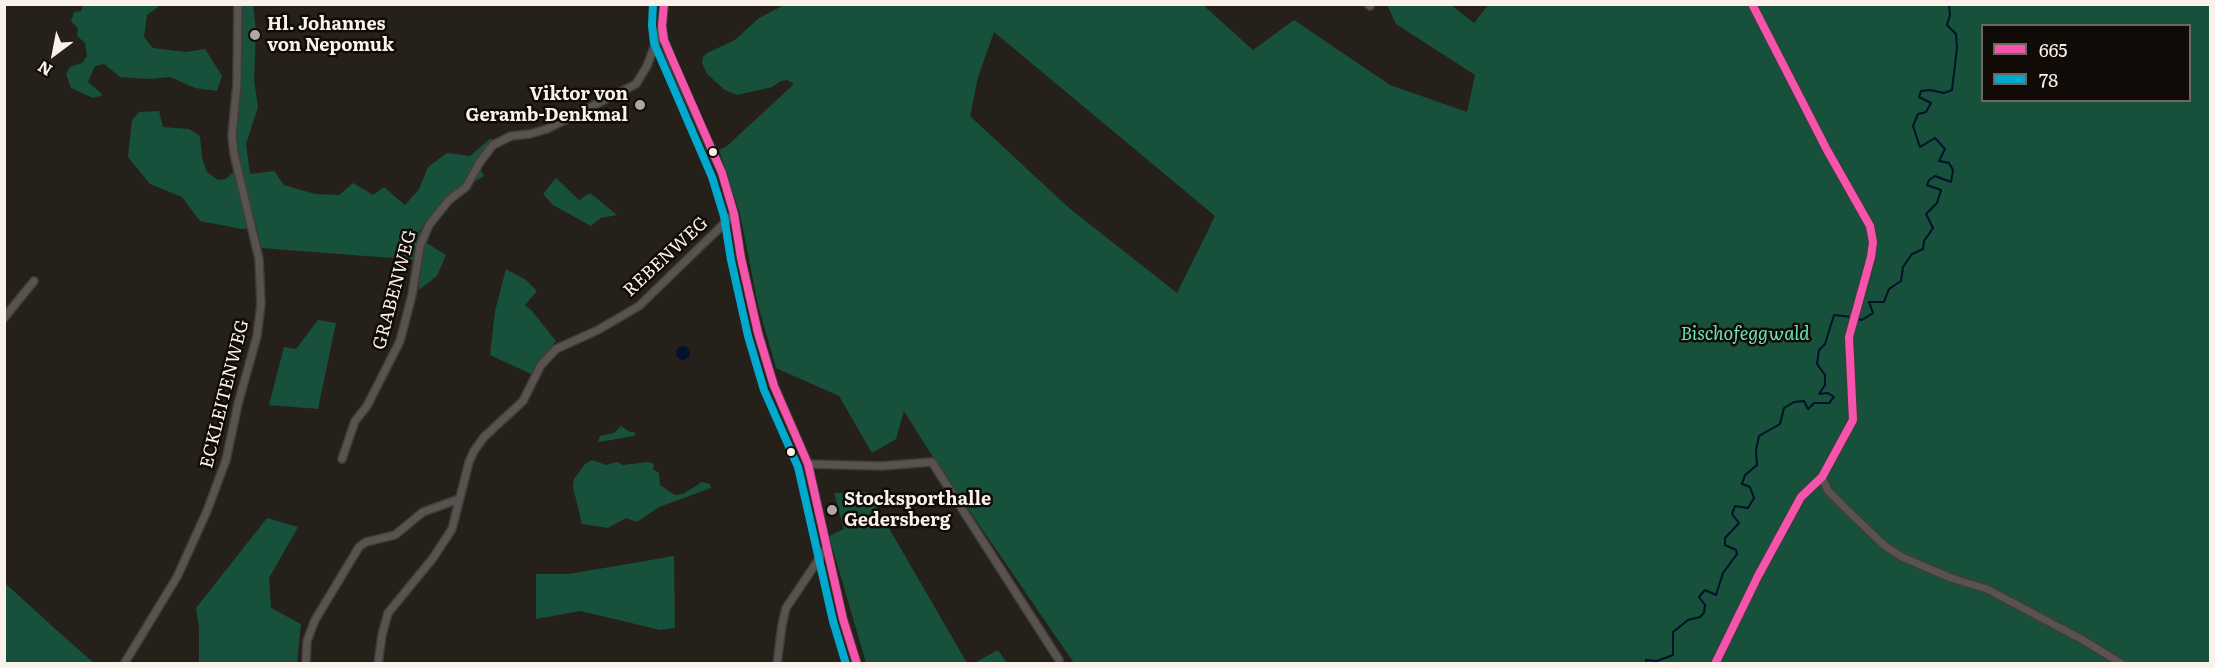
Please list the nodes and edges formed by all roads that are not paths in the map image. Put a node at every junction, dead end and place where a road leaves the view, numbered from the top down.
1 (238, 4) edge
2 (664, 4) edge
3 (1752, 4) edge
4 (662, 26) junction
5 (734, 214) junction
6 (34, 281) dead end
7 (4, 318) edge
8 (342, 459) dead end
9 (808, 464) junction
10 (1822, 477) junction
11 (459, 500) junction
12 (827, 547) junction
13 (1059, 660) dead end
14 (124, 663) edge
15 (306, 663) edge
16 (378, 663) edge
17 (777, 663) edge
18 (857, 663) edge
19 (1715, 663) edge
20 (2122, 663) edge

1 - 14 street, ECKLEITENWEG
2 - 4 street
3 - 10 street
4 - 5 street
4 - 8 street, GRABENWEG
5 - 9 street
5 - 11 street, REBENWEG
6 - 7 street
9 - 12 street
9 - 13 street
10 - 19 street
10 - 20 street
11 - 15 street
11 - 16 street, REBENWEG
12 - 17 street
12 - 18 street

